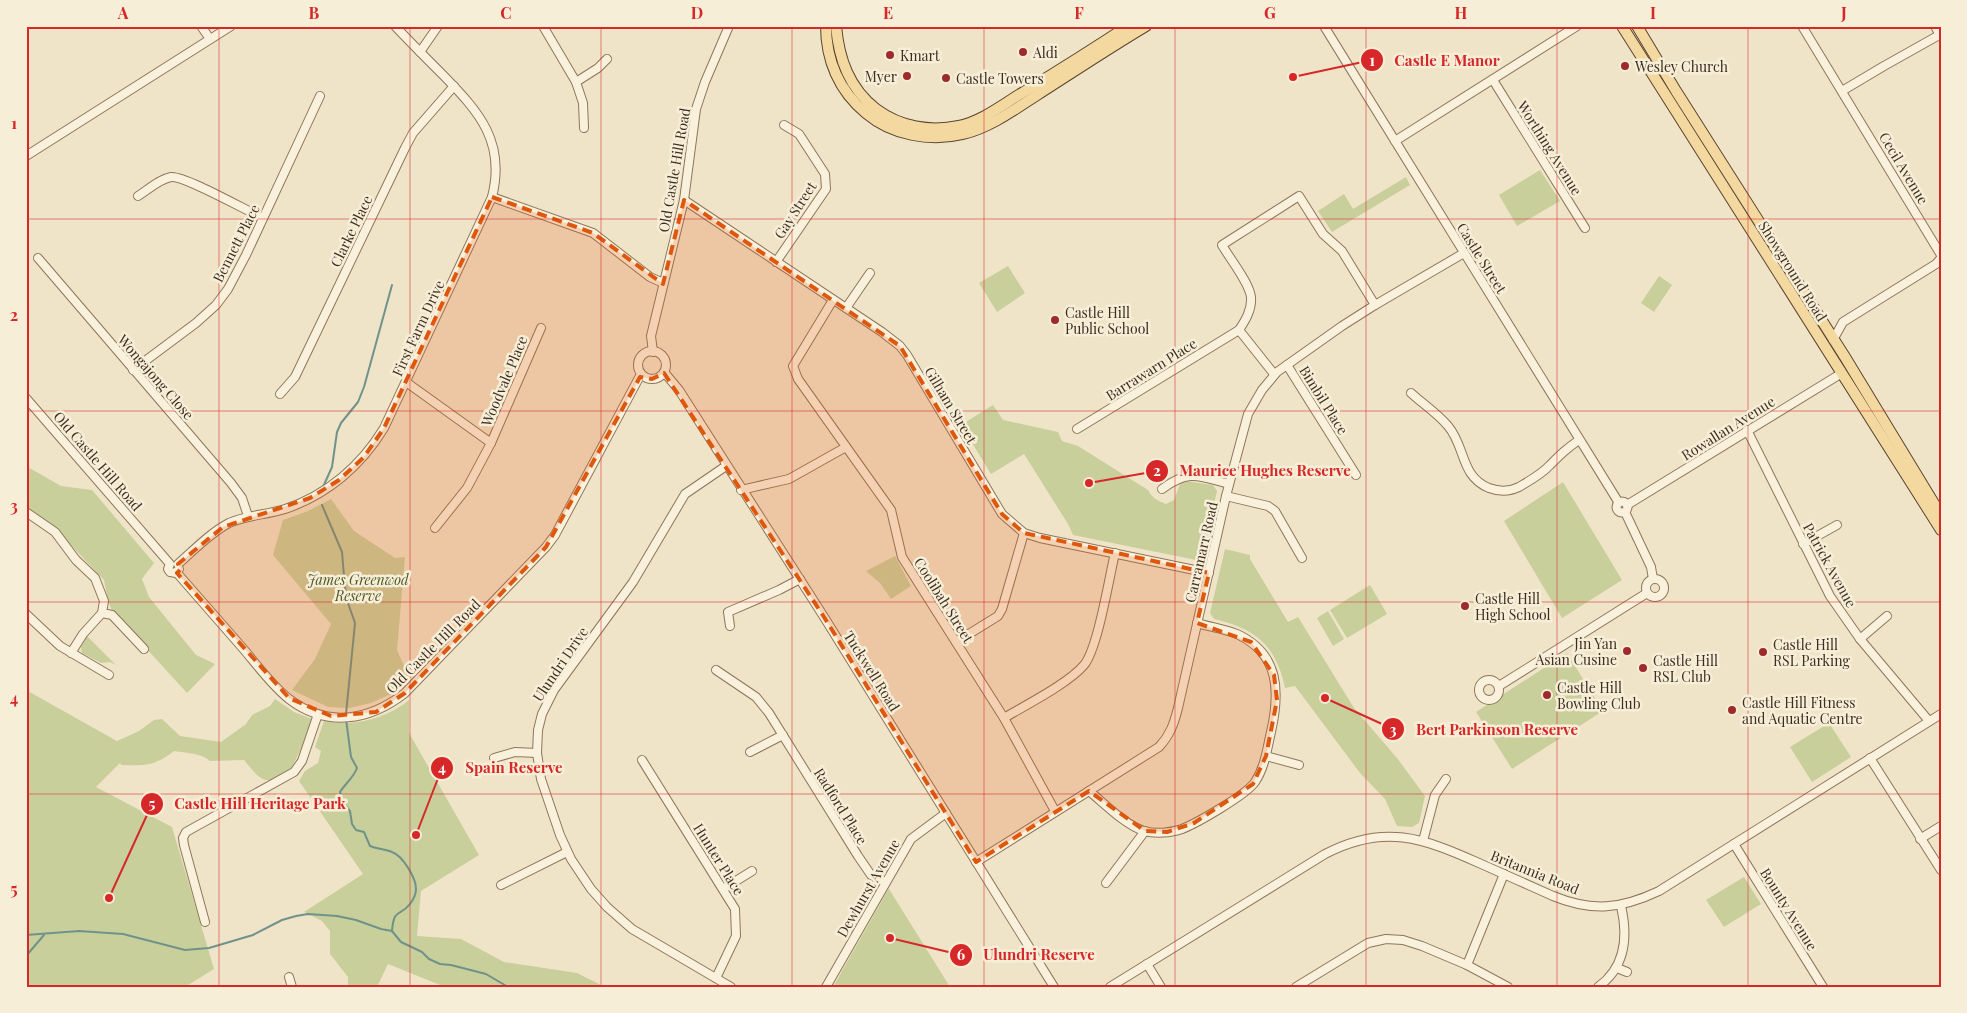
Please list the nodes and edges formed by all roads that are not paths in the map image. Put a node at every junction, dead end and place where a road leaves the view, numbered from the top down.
1 (201, 26) edge
2 (231, 26) edge
3 (395, 26) edge
4 (438, 26) edge
5 (543, 26) edge
6 (826, 26) edge
7 (836, 26) edge
8 (1128, 26) edge
9 (1146, 26) edge
10 (1324, 26) edge
11 (1577, 26) edge
12 (1622, 26) edge
13 (1637, 26) edge
14 (1802, 26) edge
15 (1935, 26) edge
16 (728, 27) edge
17 (1940, 35) edge
18 (210, 40) junction
19 (420, 52) junction
20 (606, 59) dead end
21 (1494, 80) junction
22 (576, 82) junction
23 (454, 86) junction
24 (1842, 91) junction
25 (320, 96) dead end
26 (784, 125) dead end
27 (584, 128) dead end
28 (1395, 141) junction
29 (26, 156) edge
30 (138, 196) dead end
31 (492, 197) junction
32 (684, 200) junction
33 (263, 218) junction
34 (1585, 228) dead end
35 (1464, 253) junction
36 (38, 258) dead end
37 (1941, 258) edge
38 (776, 262) junction
39 (870, 273) dead end
40 (663, 283) junction
41 (833, 300) junction
42 (1374, 305) junction
43 (846, 308) junction
44 (1818, 317) junction
45 (1843, 322) junction
46 (540, 328) dead end
47 (1239, 330) junction
48 (1833, 340) junction
49 (653, 352) junction
50 (1287, 365) junction
51 (133, 370) junction
52 (1846, 370) junction
53 (664, 372) junction
54 (641, 374) junction
55 (1274, 374) junction
56 (406, 382) junction
57 (1411, 393) dead end
58 (280, 394) dead end
59 (26, 398) edge
60 (1077, 429) dead end
61 (1747, 430) junction
62 (1579, 440) junction
63 (491, 443) junction
64 (846, 447) junction
65 (726, 466) junction
66 (1356, 475) dead end
67 (1229, 484) junction
68 (1162, 489) dead end
69 (741, 490) junction
70 (1226, 496) junction
71 (1623, 507) junction
72 (26, 512) edge
73 (1941, 515) edge
74 (248, 516) junction
75 (1837, 525) dead end
76 (436, 528) dead end
77 (1941, 530) edge
78 (1024, 533) junction
79 (1803, 544) junction
80 (1115, 553) junction
81 (1302, 558) dead end
82 (178, 568) junction
83 (1209, 573) junction
84 (800, 579) junction
85 (1653, 579) junction
86 (1647, 593) junction
87 (102, 613) junction
88 (26, 614) edge
89 (1887, 616) dead end
90 (1197, 623) junction
91 (730, 626) dead end
92 (1860, 639) junction
93 (956, 642) junction
94 (144, 650) dead end
95 (71, 653) junction
96 (716, 670) dead end
97 (109, 675) dead end
98 (1499, 686) dead end
99 (318, 714) junction
100 (1941, 714) edge
101 (1004, 718) junction
102 (1929, 721) junction
103 (783, 735) junction
104 (750, 752) dead end
105 (537, 753) junction
106 (1266, 756) junction
107 (494, 758) dead end
108 (1870, 758) junction
109 (642, 760) dead end
110 (1299, 765) dead end
111 (1446, 779) dead end
112 (1089, 790) junction
113 (1055, 811) junction
114 (946, 813) junction
115 (1941, 826) edge
116 (1145, 831) junction
117 (1920, 839) junction
118 (1423, 840) junction
119 (1734, 844) junction
120 (567, 852) junction
121 (976, 862) junction
122 (1941, 870) edge
123 (752, 871) dead end
124 (1504, 874) junction
125 (886, 882) junction
126 (1106, 883) dead end
127 (501, 885) dead end
128 (723, 889) junction
129 (1621, 906) junction
130 (205, 922) dead end
131 (1147, 964) junction
132 (1467, 965) junction
133 (1617, 968) junction
134 (1627, 972) dead end
135 (289, 977) dead end
136 (716, 978) junction
137 (292, 987) edge
138 (730, 987) edge
139 (826, 987) edge
140 (1054, 987) edge
141 (1110, 987) edge
142 (1161, 987) edge
143 (1296, 987) edge
144 (1508, 987) edge
145 (1598, 987) edge
146 (1823, 987) edge

1 - 18 street
2 - 18 street
3 - 19 street, First Farm Drive
4 - 19 street
5 - 22 street
6 - 9 main road
7 - 8 main road
10 - 28 street, Castle Street
11 - 21 street
12 - 52 main road, Showground Road
13 - 44 main road, Showground Road
14 - 24 street, Cecil Avenue
15 - 17 street
16 - 32 street, Old Castle Hill Road
17 - 24 street
18 - 29 street
19 - 23 street, First Farm Drive
20 - 22 street
21 - 28 street
21 - 34 street, Worthing Avenue
22 - 27 street
23 - 31 street, First Farm Drive
23 - 58 street, Clarke Place
24 - 37 street, Cecil Avenue
25 - 33 street, Bennett Place
26 - 38 street, Gay Street
28 - 35 street, Castle Street
30 - 33 street
31 - 40 street
31 - 56 street, First Farm Drive
32 - 38 street, Gilham Street
32 - 40 street, Old Castle Hill Road
33 - 51 street, Bennett Place
35 - 42 street, Carramarr Road
35 - 62 street, Castle Street
36 - 51 street, Wongajong Close
37 - 45 street, Cecil Avenue
38 - 41 street, Gilham Street
39 - 43 street
40 - 49 street, Old Castle Hill Road
41 - 43 street, Gilham Street
41 - 64 street, Coolibah Street
42 - 47 street
42 - 50 street, Carramarr Road
43 - 78 street, Gilham Street
44 - 45 street
44 - 48 main road, Showground Road
45 - 48 street, Cecil Avenue
46 - 63 street, Woodvale Place
47 - 55 street
47 - 60 street, Barrawarn Place
48 - 52 main road, Showground Road
49 - 53 street
49 - 54 street
50 - 55 street, Carramarr Road
50 - 66 street, Bimbil Place
51 - 74 street, Wongajong Close
52 - 61 street, Rowallan Avenue
52 - 73 main road, Showground Road
52 - 77 main road, Showground Road
53 - 54 street
53 - 65 street, Tuckwell Road
54 - 99 street, Old Castle Hill Road
55 - 67 street, Carramarr Road
56 - 63 street, Woodvale Place
56 - 74 street, First Farm Drive
57 - 62 street
59 - 82 street, Old Castle Hill Road
61 - 71 street, Rowallan Avenue
61 - 79 street, Patrick Avenue
62 - 71 street, Castle Street
63 - 76 street, Woodvale Place
64 - 69 street
64 - 93 street, Coolibah Street
65 - 69 street, Tuckwell Road
65 - 105 street, Ulundri Drive
67 - 68 street
67 - 70 street, Carramarr Road
69 - 84 street, Tuckwell Road
70 - 81 street
70 - 83 street, Carramarr Road
71 - 85 street, Castle Street
72 - 87 street
74 - 82 street, First Farm Drive
75 - 79 street
78 - 80 street, Gilham Street
78 - 93 street
79 - 92 street, Patrick Avenue
80 - 83 street, Gilham Street
80 - 101 street
82 - 99 street, Old Castle Hill Road
83 - 90 street, Carramarr Road
84 - 91 street
84 - 114 street, Tuckwell Road
85 - 86 street
85 - 86 street
86 - 98 street
87 - 94 street
87 - 95 street
88 - 95 street
89 - 92 street
90 - 106 street
90 - 112 street, Carramarr Road
92 - 102 street, Patrick Avenue
93 - 101 street, Coolibah Street
95 - 97 street
96 - 103 street, Radford Place
99 - 130 street
100 - 102 street, Britannia Road
101 - 113 street, Coolibah Street
102 - 108 street, Britannia Road
103 - 104 street
103 - 125 street, Radford Place
105 - 107 street
105 - 120 street, Ulundri Drive
106 - 110 street
106 - 116 street
108 - 117 street
108 - 119 street, Britannia Road
109 - 128 street, Hunter Place
111 - 118 street
112 - 113 street, Carramarr Road
112 - 116 street
113 - 121 street, Carramarr Road
114 - 121 street, Tuckwell Road
114 - 125 street, Dewhurst Avenue
115 - 117 street
116 - 126 street
117 - 122 street
118 - 124 street, Britannia Road
118 - 131 street, Britannia Road
119 - 129 street, Britannia Road
119 - 146 street, Bounty Avenue
120 - 127 street
120 - 136 street, Ulundri Drive
121 - 140 street, Tuckwell Road
123 - 128 street
124 - 129 street, Britannia Road
124 - 132 street
125 - 139 street, Dewhurst Avenue
128 - 136 street, Hunter Place
129 - 133 street
131 - 141 street, Britannia Road
131 - 142 street
132 - 143 street
132 - 144 street
133 - 134 street
133 - 145 street
135 - 137 street
136 - 138 street, Ulundri Drive

